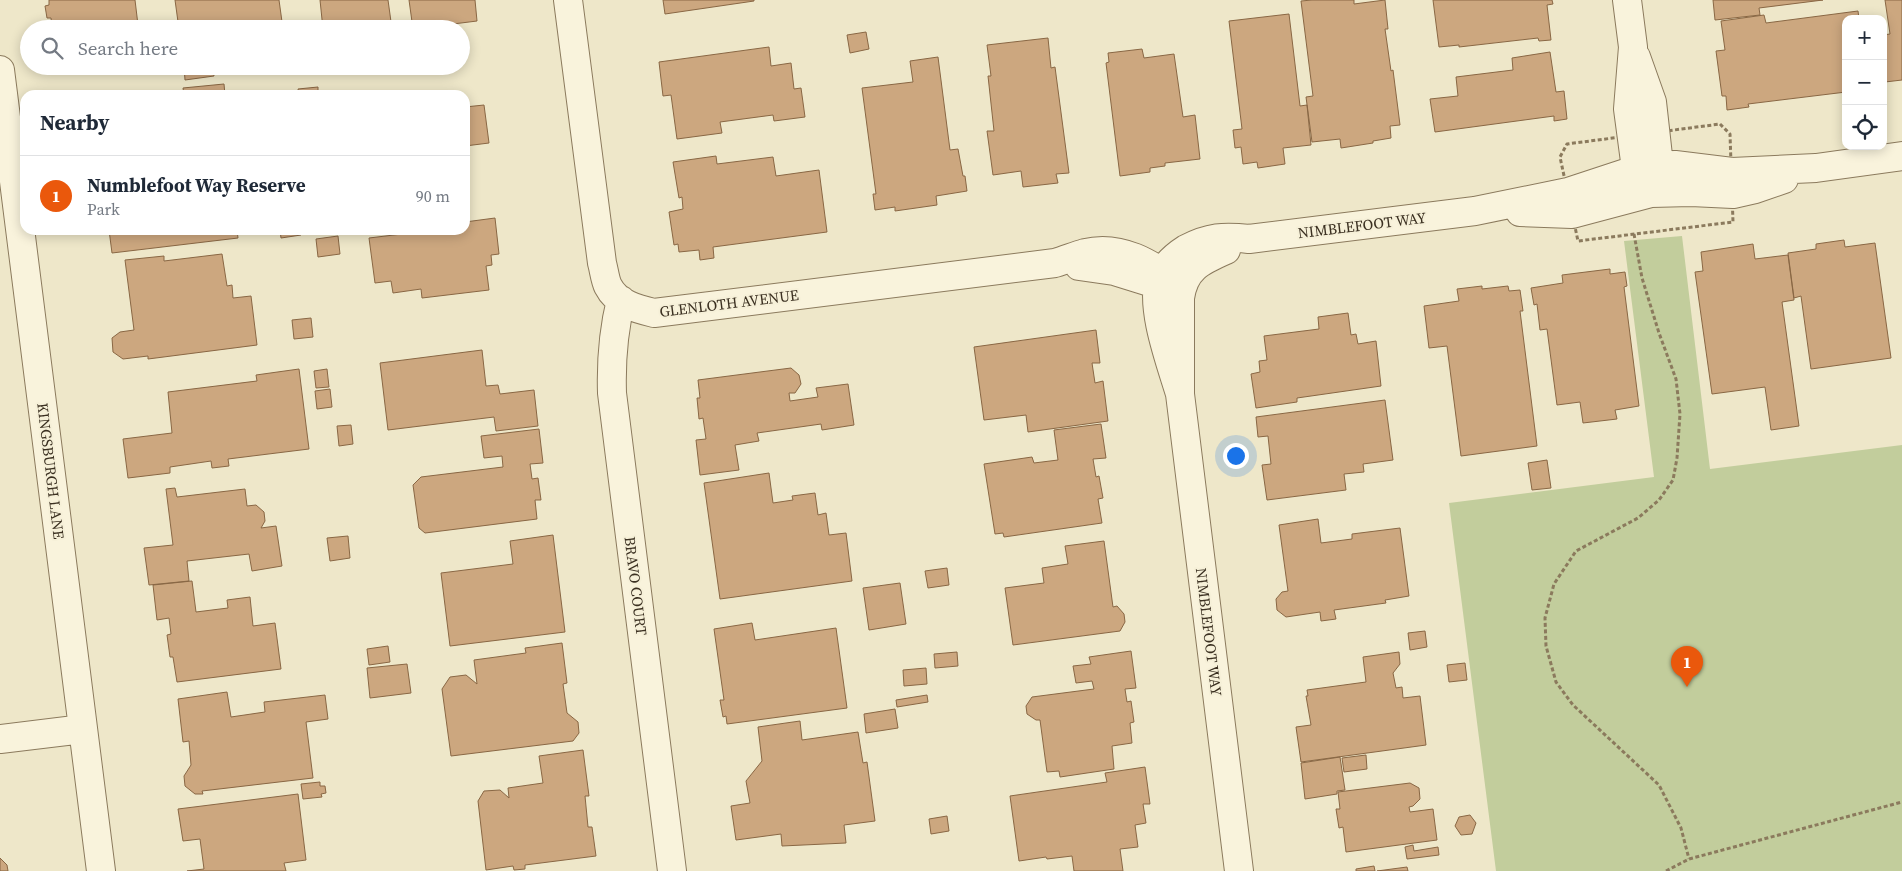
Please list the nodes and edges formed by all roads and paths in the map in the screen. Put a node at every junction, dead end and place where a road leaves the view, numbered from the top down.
1 (568, 0) edge
2 (1627, 0) edge
3 (0, 70) edge
4 (1902, 156) edge
5 (1648, 167) junction
6 (1816, 168) junction
7 (1651, 193) junction
8 (1475, 211) junction
9 (20, 229) edge
10 (1634, 234) dead end
11 (21, 235) edge
12 (1168, 281) junction
13 (621, 300) junction
14 (83, 729) junction
15 (0, 738) edge
16 (1902, 802) edge
17 (1689, 859) junction
18 (101, 871) edge
19 (672, 871) edge
20 (1239, 871) edge
21 (1666, 871) edge

1 - 13 street, GLENLOTH AVENUE
2 - 5 street
3 - 9 street, KINGSBURGH LANE
4 - 6 street, NIMBLEFOOT WAY
5 - 6 street, NIMBLEFOOT WAY
5 - 7 street
5 - 8 street, NIMBLEFOOT WAY
6 - 7 street, NIMBLEFOOT WAY
7 - 8 street, NIMBLEFOOT WAY
8 - 12 street, NIMBLEFOOT WAY
10 - 17 path
11 - 14 street, KINGSBURGH LANE
12 - 13 street, GLENLOTH AVENUE
12 - 20 street, NIMBLEFOOT WAY
13 - 19 street, BRAVO COURT
14 - 15 street
14 - 18 street, KINGSBURGH LANE
16 - 17 path
17 - 21 path

